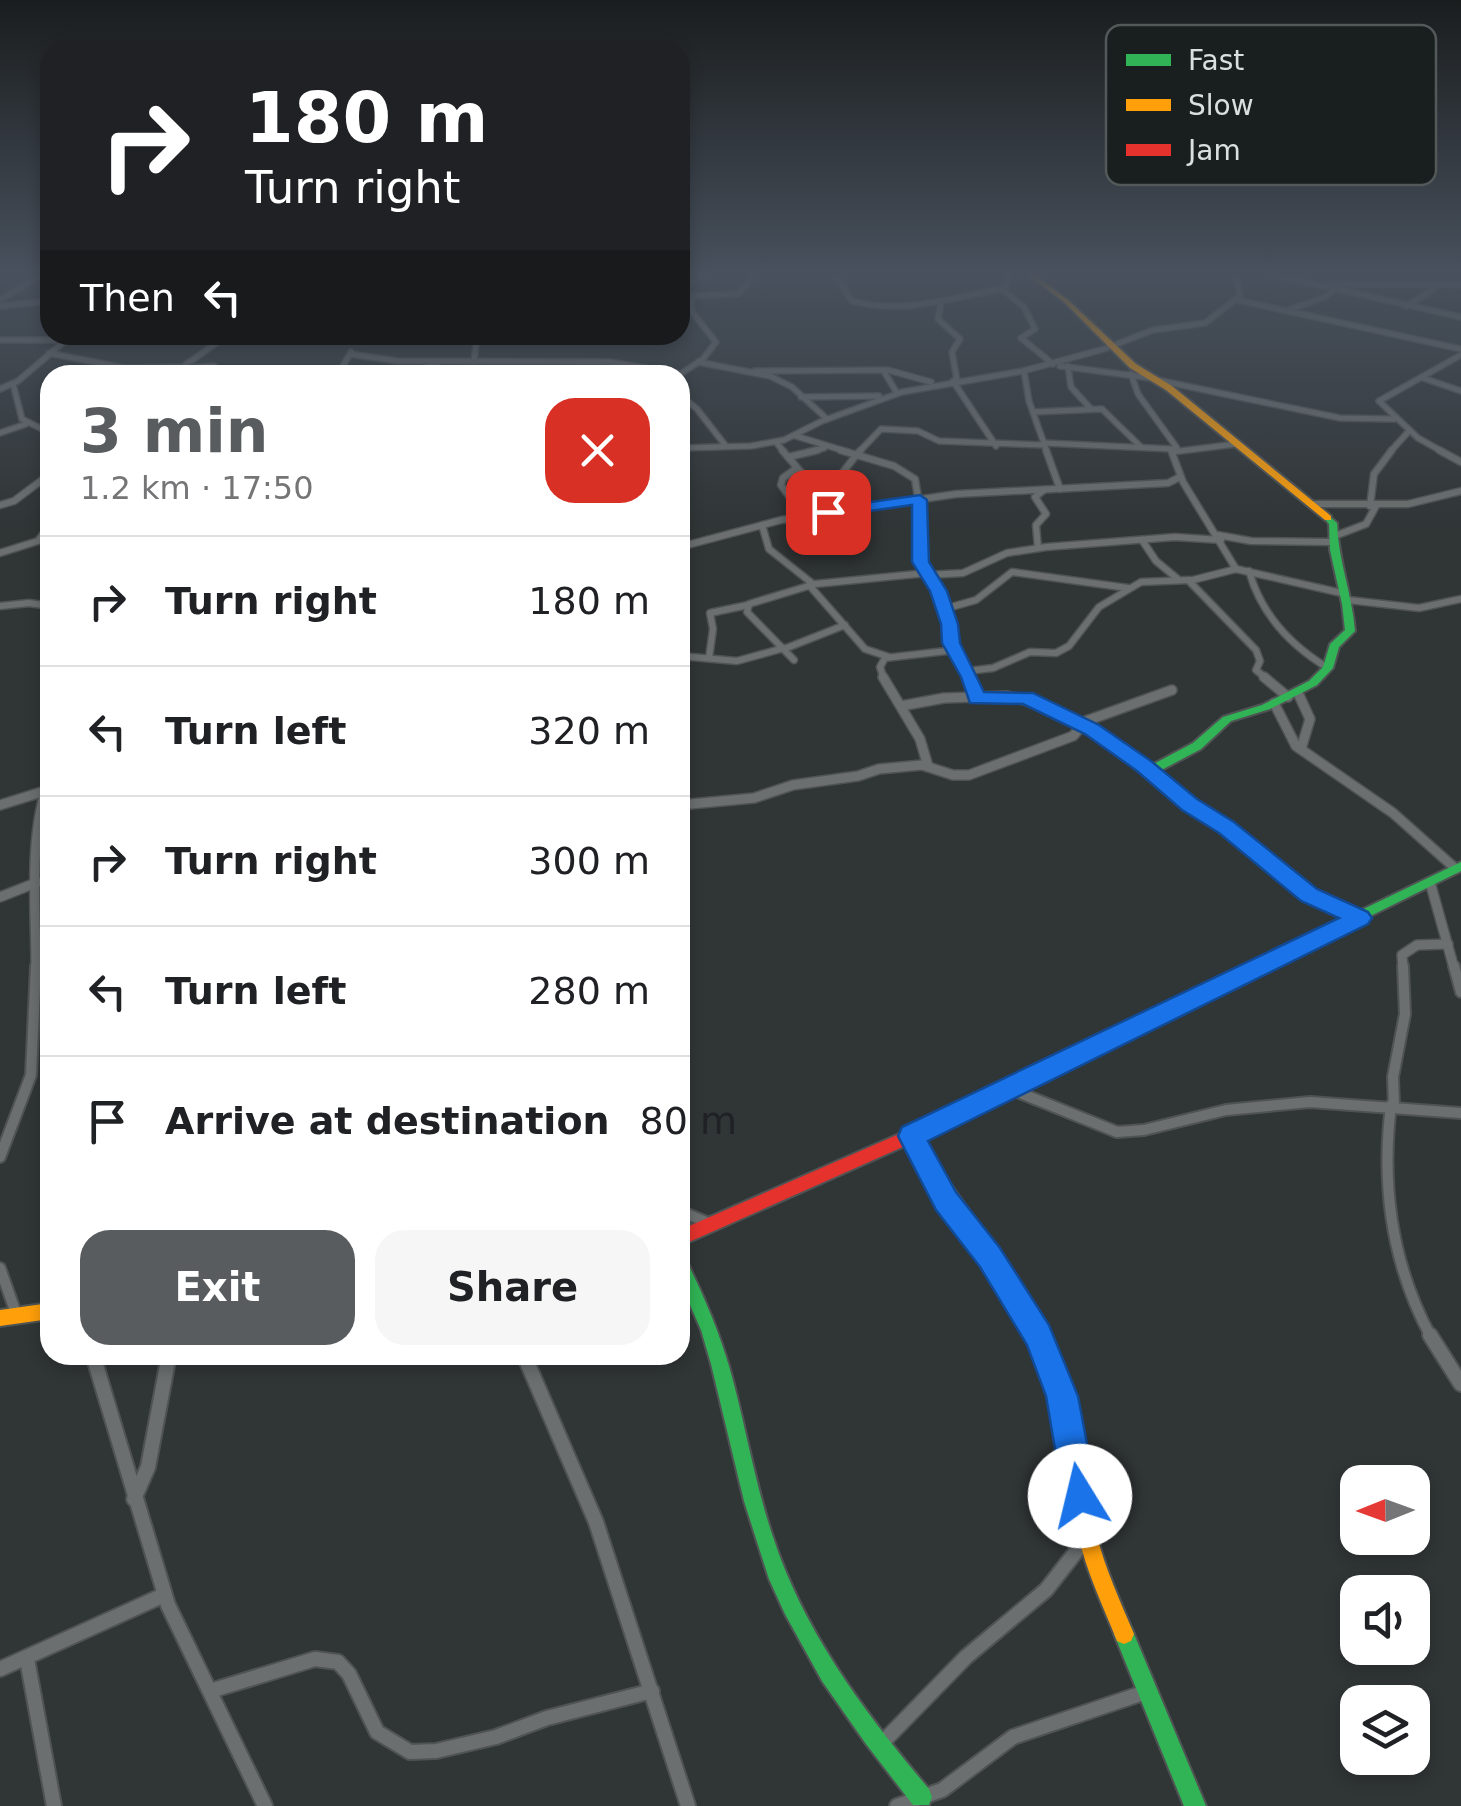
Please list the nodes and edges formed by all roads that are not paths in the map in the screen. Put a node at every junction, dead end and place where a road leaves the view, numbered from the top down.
1 (44, 357) edge
2 (70, 357) edge
3 (372, 357) edge
4 (475, 357) edge
5 (704, 357) edge
6 (953, 357) edge
7 (1044, 357) edge
8 (1075, 357) edge
9 (1127, 357) edge
10 (1453, 357) edge
11 (455, 362) junction
12 (474, 362) junction
13 (698, 362) junction
14 (1052, 364) junction
15 (109, 365) edge
16 (441, 365) edge
17 (626, 365) edge
18 (1068, 366) junction
19 (690, 367) edge
20 (756, 370) junction
21 (884, 370) junction
22 (1024, 371) junction
23 (1132, 374) junction
24 (1423, 378) junction
25 (1153, 379) junction
26 (955, 381) junction
27 (13, 384) junction
28 (938, 384) junction
29 (0, 390) edge
30 (1461, 391) edge
31 (894, 394) junction
32 (801, 397) junction
33 (690, 402) edge
34 (1091, 409) junction
35 (1033, 412) junction
36 (827, 419) junction
37 (1395, 419) junction
38 (26, 424) junction
39 (40, 428) edge
40 (37, 430) junction
41 (40, 431) edge
42 (1409, 431) junction
43 (0, 433) edge
44 (796, 436) junction
45 (776, 442) junction
46 (1044, 444) junction
47 (1236, 444) junction
48 (725, 445) junction
49 (996, 446) junction
50 (690, 447) edge
51 (830, 448) junction
52 (1141, 448) junction
53 (1175, 448) junction
54 (857, 454) junction
55 (788, 458) junction
56 (1461, 462) edge
57 (797, 468) junction
58 (1180, 477) junction
59 (40, 481) edge
60 (1060, 489) junction
61 (1046, 490) junction
62 (1461, 491) edge
63 (823, 498) junction
64 (920, 500) junction
65 (1315, 504) junction
66 (0, 506) edge
67 (1373, 506) junction
68 (835, 512) junction
69 (803, 516) junction
70 (762, 524) junction
71 (40, 537) edge
72 (1220, 538) junction
73 (1142, 540) junction
74 (1332, 540) junction
75 (35, 542) junction
76 (690, 543) edge
77 (40, 545) edge
78 (1038, 548) junction
79 (0, 553) edge
80 (1236, 569) junction
81 (1248, 571) junction
82 (927, 574) junction
83 (1186, 581) junction
84 (811, 585) junction
85 (1128, 588) junction
86 (1347, 597) junction
87 (1461, 599) edge
88 (749, 604) junction
89 (40, 605) edge
90 (0, 606) edge
91 (944, 609) junction
92 (845, 625) junction
93 (784, 648) junction
94 (955, 650) junction
95 (690, 657) edge
96 (889, 657) junction
97 (709, 658) junction
98 (794, 660) dead end
99 (1328, 668) junction
100 (968, 671) junction
101 (1172, 690) dead end
102 (976, 698) junction
103 (1287, 698) junction
104 (901, 706) junction
105 (1080, 724) junction
106 (1301, 749) junction
107 (928, 766) junction
108 (1150, 771) junction
109 (40, 793) edge
110 (690, 804) edge
111 (0, 805) edge
112 (40, 852) edge
113 (1458, 868) edge
114 (38, 877) junction
115 (1430, 882) junction
116 (0, 897) edge
117 (1360, 918) junction
118 (1448, 944) junction
119 (1461, 992) edge
120 (1010, 1088) junction
121 (1392, 1105) junction
122 (1461, 1112) edge
123 (911, 1136) junction
124 (0, 1157) edge
125 (690, 1215) edge
126 (714, 1225) junction
127 (690, 1234) edge
128 (0, 1268) edge
129 (690, 1284) edge
130 (40, 1313) edge
131 (17, 1316) junction
132 (0, 1318) edge
133 (96, 1365) edge
134 (167, 1365) edge
135 (528, 1365) edge
136 (1461, 1384) edge
137 (134, 1499) junction
138 (1088, 1537) junction
139 (164, 1594) junction
140 (27, 1660) junction
141 (0, 1669) edge
142 (210, 1691) junction
143 (652, 1692) junction
144 (1150, 1692) junction
145 (878, 1747) junction
146 (921, 1797) junction
147 (54, 1806) edge
148 (265, 1806) edge
149 (688, 1806) edge
150 (897, 1806) edge
151 (1195, 1806) edge

1 - 27 street
2 - 15 street
3 - 11 street
4 - 12 street
5 - 13 street
6 - 26 street
7 - 14 street
8 - 14 street
9 - 25 street
10 - 24 street
11 - 12 street
11 - 16 street
12 - 17 street
13 - 19 street
13 - 20 street
14 - 18 street
14 - 22 street
18 - 23 street
18 - 34 street
20 - 21 street
20 - 32 street
21 - 28 street
21 - 31 street
22 - 26 street
22 - 35 street
23 - 25 street
23 - 53 street
24 - 30 street
24 - 37 street
25 - 37 street
25 - 47 street
26 - 28 street
26 - 49 street
27 - 29 street
27 - 38 street
28 - 31 street
31 - 32 street
31 - 36 street
32 - 36 street
33 - 48 street
34 - 35 street
34 - 52 street
35 - 46 street
36 - 44 street
37 - 42 street
38 - 40 street
38 - 43 street
39 - 40 street
40 - 41 street
42 - 56 street
42 - 67 street
44 - 45 street
44 - 51 street
45 - 48 street
45 - 55 street
46 - 49 street
46 - 52 street
46 - 60 street
47 - 53 street
47 - 65 street
48 - 50 street
49 - 54 street
51 - 54 street
51 - 55 street
52 - 53 street
53 - 58 street
54 - 63 street
54 - 64 street
55 - 57 street
57 - 63 street
57 - 69 street
58 - 60 street
58 - 72 street
59 - 66 street
60 - 61 street
61 - 64 street
61 - 78 street
62 - 67 street
63 - 68 street
64 - 68 street
64 - 82 street
65 - 67 street
65 - 74 street
67 - 74 street
68 - 69 street
69 - 70 street
70 - 76 street
70 - 84 street
71 - 75 street
72 - 73 street
72 - 74 street
72 - 80 street
73 - 78 street
73 - 83 street
74 - 86 street
75 - 77 street
75 - 79 street
78 - 82 street
80 - 81 street
80 - 83 street
81 - 86 street
81 - 99 street
82 - 84 street
82 - 91 street
83 - 85 street
83 - 103 street
84 - 88 street
84 - 92 street
85 - 91 street
85 - 100 street
86 - 87 street
86 - 99 street
88 - 93 street
88 - 97 street
89 - 90 street
91 - 94 street
92 - 93 street
92 - 96 street
93 - 97 street
93 - 98 street
94 - 96 street
94 - 100 street
95 - 97 street
96 - 104 street
99 - 103 street
100 - 102 street
101 - 105 street
102 - 104 street
102 - 105 street
103 - 106 street
103 - 106 street
103 - 108 street
104 - 107 street
105 - 107 street
105 - 108 street
106 - 113 street
107 - 110 street
108 - 117 street
109 - 111 street
112 - 114 street
113 - 115 street
114 - 116 street
114 - 124 street
115 - 117 street
115 - 118 street
117 - 120 street
118 - 119 street
118 - 121 street
120 - 121 street
120 - 123 street
121 - 122 street
121 - 136 street
123 - 126 street
123 - 138 street
125 - 126 street
126 - 127 street
128 - 131 street
129 - 145 street
130 - 131 street
131 - 132 street
133 - 137 street
134 - 137 street
135 - 143 street
137 - 139 street
138 - 144 street
138 - 145 street
139 - 140 street
139 - 142 street
140 - 141 street
140 - 147 street
142 - 143 street
142 - 148 street
143 - 149 street
144 - 146 street
144 - 151 street
145 - 146 street
146 - 150 street

